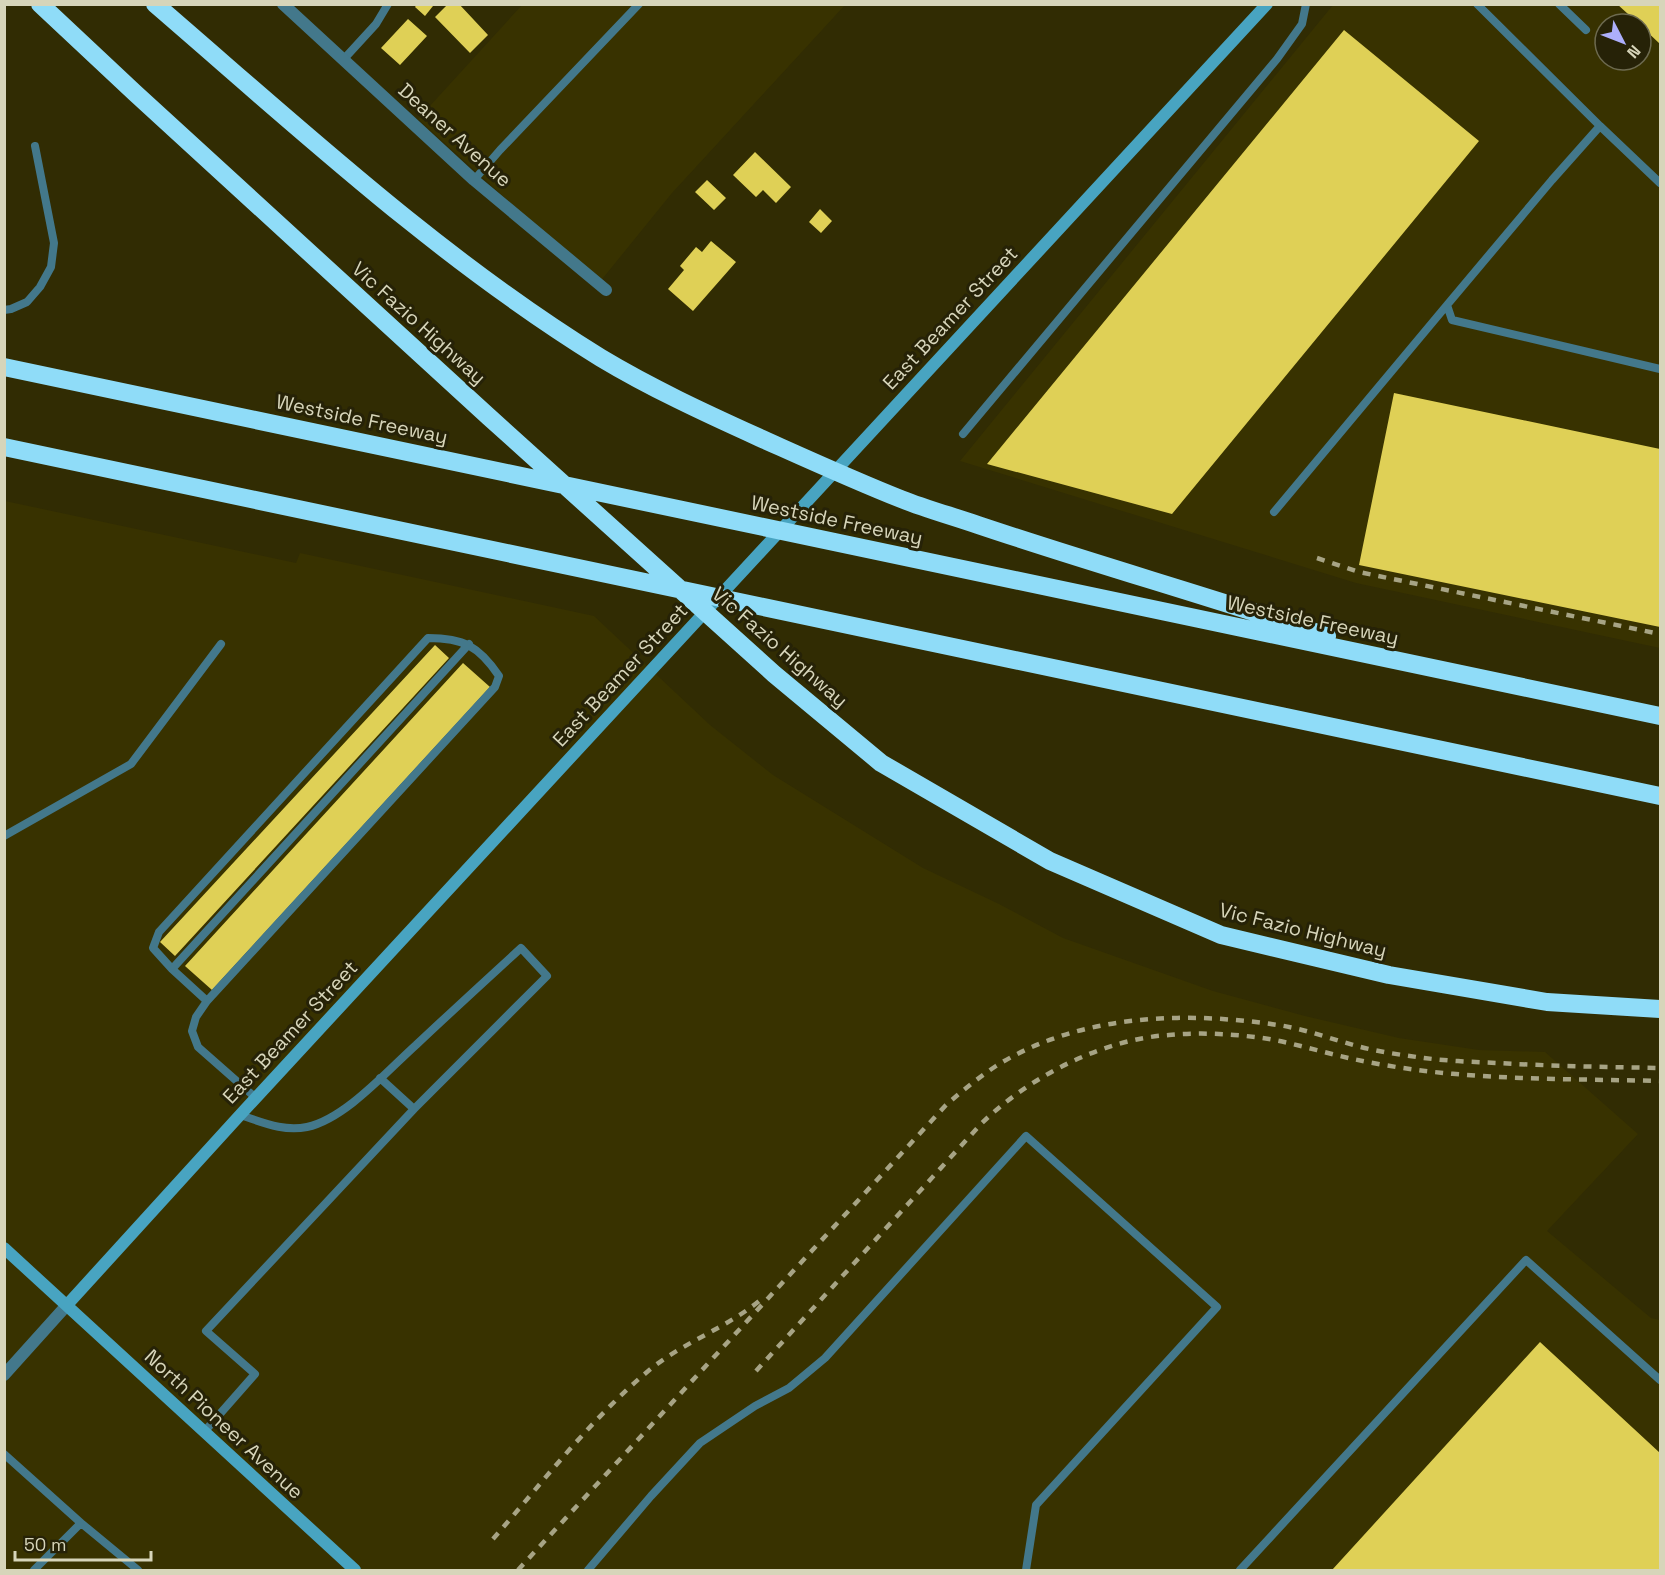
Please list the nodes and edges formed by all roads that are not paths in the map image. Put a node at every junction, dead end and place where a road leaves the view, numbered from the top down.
1 (40, 4) edge
2 (155, 4) edge
3 (282, 4) edge
4 (388, 4) edge
5 (639, 4) edge
6 (1267, 4) edge
7 (1306, 4) edge
8 (1477, 4) edge
9 (1559, 4) edge
10 (1586, 30) dead end
11 (344, 60) junction
12 (1600, 126) junction
13 (35, 146) dead end
14 (474, 180) junction
15 (1660, 183) edge
16 (606, 290) dead end
17 (1447, 305) junction
18 (4, 309) edge
19 (4, 367) edge
20 (1660, 369) edge
21 (963, 434) dead end
22 (4, 447) edge
23 (1274, 512) dead end
24 (221, 644) dead end
25 (469, 644) junction
26 (1405, 662) junction
27 (1660, 716) edge
28 (1660, 795) edge
29 (4, 836) edge
30 (172, 969) junction
31 (207, 1001) junction
32 (1660, 1009) edge
33 (380, 1078) junction
34 (255, 1098) junction
35 (414, 1109) junction
36 (240, 1115) junction
37 (4, 1248) edge
38 (67, 1305) junction
39 (4, 1375) edge
40 (1660, 1380) edge
41 (204, 1432) junction
42 (4, 1454) edge
43 (81, 1523) junction
44 (34, 1570) edge
45 (138, 1570) edge
46 (355, 1570) edge
47 (588, 1570) edge
48 (1026, 1570) edge
49 (1240, 1570) edge

1 - 32 highway, Vic Fazio Highway
2 - 26 highway
3 - 11 street, Deaner Avenue
4 - 11 lane
5 - 14 lane
6 - 34 street, East Beamer Street
7 - 21 lane
8 - 12 lane
9 - 10 lane
11 - 14 street, Deaner Avenue
12 - 15 lane
12 - 17 lane
13 - 18 lane
14 - 16 street, Deaner Avenue
17 - 20 lane
17 - 23 lane
19 - 26 highway, Westside Freeway
22 - 28 highway
24 - 29 lane
25 - 30 lane
25 - 30 lane
25 - 31 lane
26 - 27 highway, Westside Freeway
30 - 31 lane
31 - 34 lane
33 - 35 lane
33 - 35 lane
33 - 36 lane
34 - 36 street, East Beamer Street
35 - 41 lane
36 - 38 street, East Beamer Street
37 - 38 street, North Pioneer Avenue
38 - 39 street, East Beamer Street
38 - 41 street, North Pioneer Avenue
40 - 49 lane
41 - 46 street, North Pioneer Avenue
42 - 43 lane
43 - 44 lane
43 - 45 lane
47 - 48 lane

